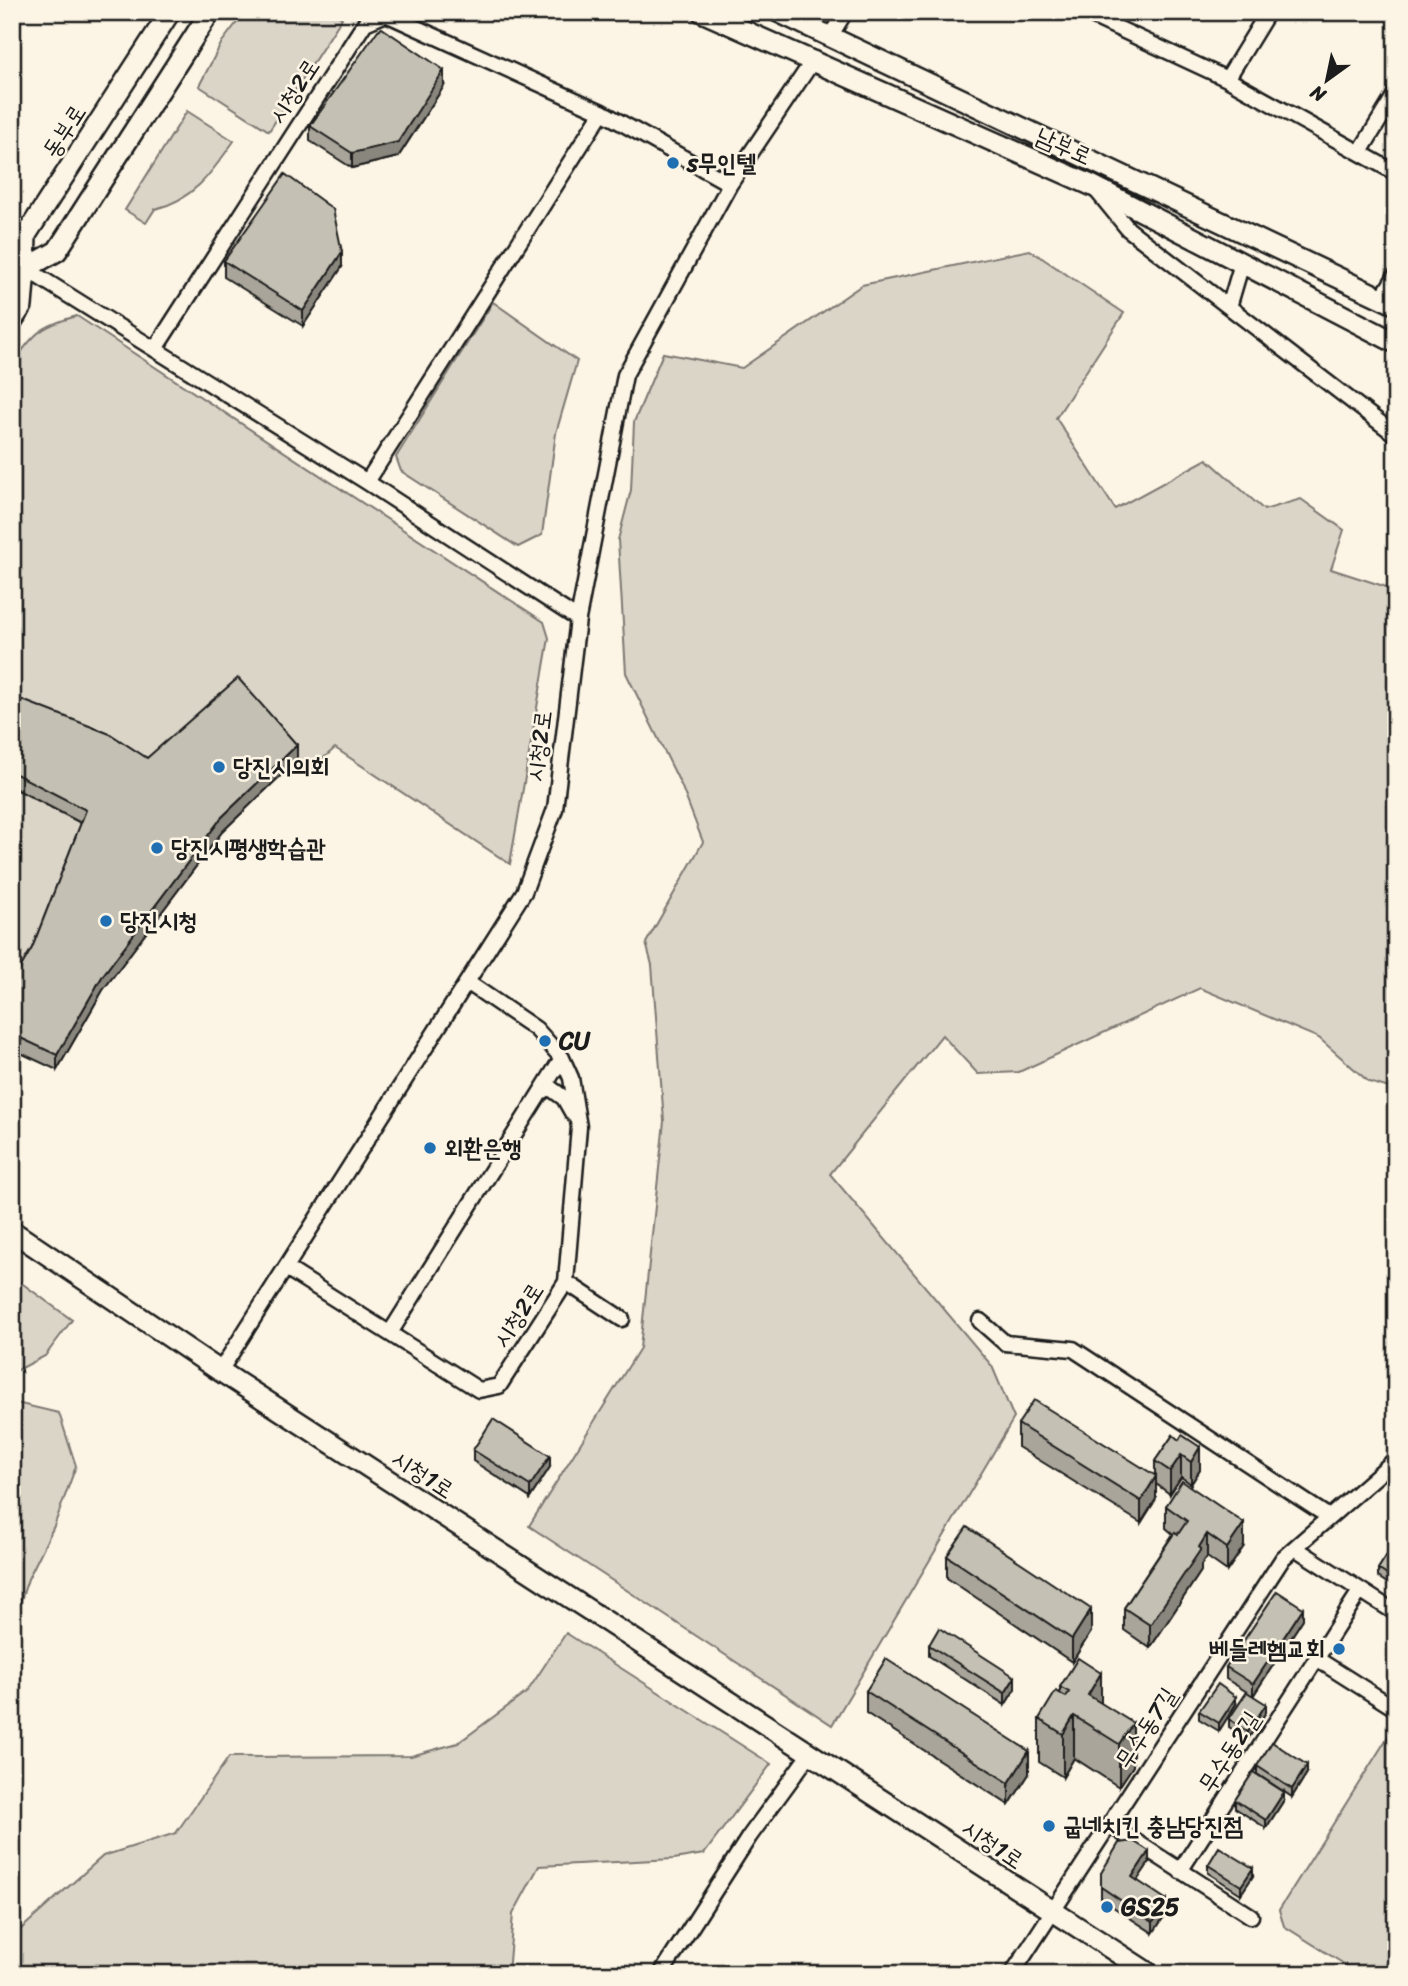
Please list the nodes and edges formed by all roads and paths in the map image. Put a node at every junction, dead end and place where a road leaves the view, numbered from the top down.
1 (170, 12) edge
2 (210, 12) edge
3 (702, 12) edge
4 (778, 12) edge
5 (845, 12) edge
6 (1268, 12) edge
7 (1088, 13) edge
8 (831, 35) junction
9 (814, 60) junction
10 (1227, 79) junction
11 (1396, 93) edge
12 (602, 112) junction
13 (1360, 152) junction
14 (1396, 173) edge
15 (730, 184) junction
16 (1093, 186) junction
17 (1242, 263) junction
18 (17, 269) edge
19 (1396, 275) edge
20 (1389, 301) edge
21 (1229, 307) junction
22 (12, 321) edge
23 (1396, 343) edge
24 (155, 349) junction
25 (1396, 435) edge
26 (367, 482) junction
27 (578, 619) junction
28 (467, 982) junction
29 (562, 1058) junction
30 (541, 1093) junction
31 (579, 1127) junction
32 (12, 1231) edge
33 (286, 1268) junction
34 (566, 1282) junction
35 (622, 1319) dead end
36 (980, 1321) dead end
37 (390, 1333) junction
38 (220, 1371) junction
39 (1395, 1462) edge
40 (1329, 1517) junction
41 (1295, 1548) junction
42 (1360, 1591) junction
43 (1396, 1613) edge
44 (1317, 1659) junction
45 (1396, 1709) edge
46 (811, 1752) junction
47 (1110, 1825) junction
48 (1180, 1871) junction
49 (1051, 1912) junction
50 (1251, 1916) dead end
51 (660, 1974) edge
52 (1012, 1974) edge
53 (1150, 1974) edge

1 - 18 street, 동부로
2 - 18 street
3 - 9 street, 남부로
4 - 8 street, 남부로
5 - 8 street
6 - 10 street
7 - 10 street
8 - 9 street
8 - 20 street, 남부로
9 - 15 street, 시청2로
9 - 16 street, 남부로
10 - 13 street
11 - 13 street
12 - 15 street, 시청2로
12 - 24 street, 시청2로
12 - 26 street
13 - 14 street
15 - 27 street, 시청2로
16 - 17 street, 남부로
16 - 21 street
17 - 21 street
17 - 23 street, 남부로
18 - 22 street, 동부로
18 - 24 street
19 - 20 street
21 - 25 street
24 - 26 street
26 - 27 street
27 - 28 street, 시청2로
28 - 29 street, 시청2로
28 - 33 street, 시청2로
29 - 30 street
29 - 31 street, 시청2로
30 - 31 street
30 - 37 street
31 - 34 street, 시청2로
32 - 38 street, 시청1로
33 - 37 street, 시청2로
33 - 38 street, 시청2로
34 - 35 street
34 - 37 street, 시청2로
36 - 40 street
38 - 46 street, 시청1로
39 - 40 street, 무수동7길
40 - 41 street, 무수동7길
41 - 42 street
41 - 47 street, 무수동7길
42 - 43 street
42 - 44 street, 무수동2길
44 - 45 street
44 - 48 street, 무수동2길
46 - 49 street, 시청1로
46 - 51 street
47 - 48 street
47 - 49 street, 무수동7길
48 - 50 street
49 - 52 street, 무수동7길
49 - 53 street, 시청1로

